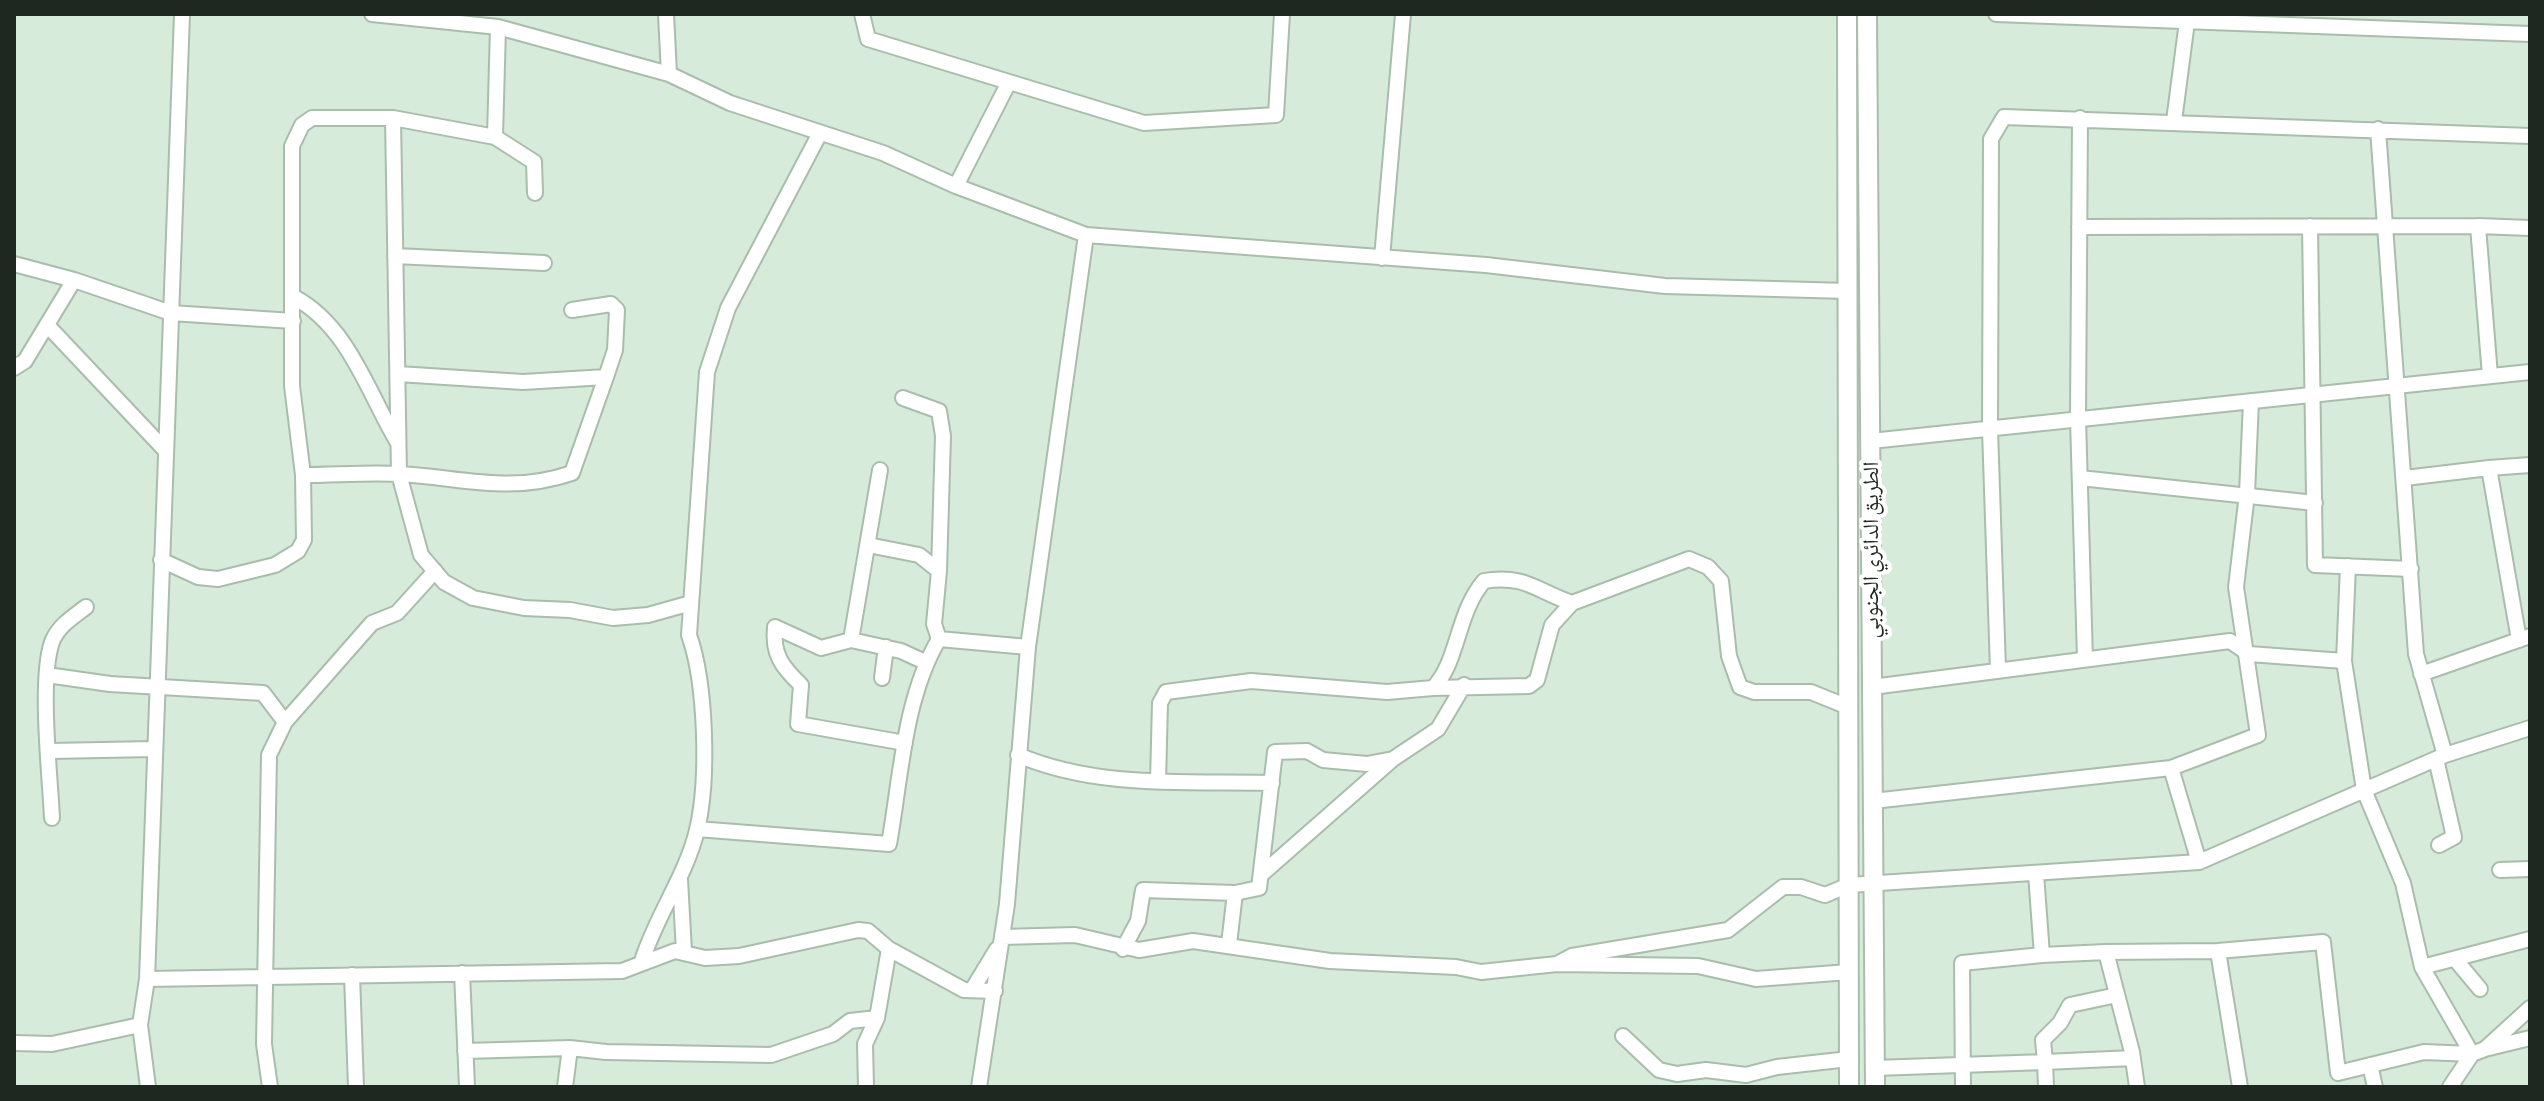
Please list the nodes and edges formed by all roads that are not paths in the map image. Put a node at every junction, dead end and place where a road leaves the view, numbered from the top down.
1 (182, 14) edge
2 (372, 14) edge
3 (666, 14) edge
4 (862, 14) edge
5 (1282, 14) edge
6 (1403, 14) edge
7 (1847, 14) edge
8 (1867, 14) edge
9 (1996, 14) edge
10 (2187, 18) edge
11 (498, 27) junction
12 (2530, 34) edge
13 (669, 74) junction
14 (1009, 82) junction
15 (393, 118) junction
16 (2080, 118) junction
17 (2174, 121) junction
18 (2378, 129) junction
19 (820, 133) junction
20 (2530, 136) edge
21 (495, 137) junction
22 (956, 186) junction
23 (535, 193) dead end
24 (2310, 226) junction
25 (2386, 226) junction
26 (2478, 226) junction
27 (2079, 227) junction
28 (2530, 228) edge
29 (1086, 235) junction
30 (395, 256) junction
31 (1382, 258) junction
32 (544, 263) dead end
33 (14, 264) edge
34 (74, 280) junction
35 (1848, 291) junction
36 (294, 297) junction
37 (572, 310) dead end
38 (171, 313) junction
39 (293, 321) junction
40 (48, 326) junction
41 (14, 368) edge
42 (2530, 372) edge
43 (398, 374) junction
44 (2490, 376) junction
45 (606, 377) junction
46 (2399, 386) junction
47 (2315, 394) junction
48 (903, 398) dead end
49 (2251, 401) junction
50 (2078, 419) junction
51 (1990, 429) junction
52 (1871, 441) junction
53 (398, 443) junction
54 (165, 450) junction
55 (2530, 465) edge
56 (2489, 468) junction
57 (880, 470) dead end
58 (399, 474) junction
59 (303, 475) junction
60 (2080, 478) junction
61 (2405, 478) junction
62 (2247, 494) junction
63 (2315, 503) junction
64 (868, 545) junction
65 (161, 560) junction
66 (2348, 566) junction
67 (2411, 569) junction
68 (435, 571) junction
69 (939, 571) junction
70 (691, 603) junction
71 (1572, 603) junction
72 (86, 607) dead end
73 (2524, 638) edge
74 (939, 639) junction
75 (851, 640) junction
76 (886, 647) junction
77 (1028, 647) junction
78 (2249, 654) junction
79 (2085, 659) junction
80 (2344, 661) junction
81 (925, 662) junction
82 (1998, 670) junction
83 (2421, 674) junction
84 (47, 675) junction
85 (882, 678) dead end
86 (156, 684) junction
87 (1464, 685) junction
88 (1872, 687) junction
89 (1433, 688) junction
90 (1848, 707) junction
91 (285, 722) junction
92 (2530, 728) edge
93 (905, 743) junction
94 (154, 749) junction
95 (50, 751) junction
96 (1018, 755) junction
97 (2441, 757) junction
98 (1393, 759) junction
99 (2171, 768) junction
100 (1158, 781) junction
101 (1272, 783) junction
102 (2364, 790) junction
103 (1873, 801) junction
104 (52, 818) dead end
105 (697, 829) junction
106 (2439, 845) dead end
107 (2199, 862) junction
108 (2530, 869) edge
109 (2500, 870) dead end
110 (1263, 873) junction
111 (2036, 874) junction
112 (680, 875) junction
113 (1849, 885) junction
114 (1874, 885) junction
115 (1235, 893) junction
116 (1002, 937) junction
117 (2530, 939) edge
118 (1229, 944) junction
119 (889, 949) junction
120 (1123, 949) junction
121 (684, 951) junction
122 (2218, 951) junction
123 (2106, 952) junction
124 (2042, 955) junction
125 (2455, 959) junction
126 (642, 961) junction
127 (1557, 964) junction
128 (2422, 967) junction
129 (1849, 972) junction
130 (462, 973) junction
131 (352, 975) junction
132 (265, 977) junction
133 (147, 979) junction
134 (2480, 989) dead end
135 (972, 990) junction
136 (995, 991) junction
137 (2117, 995) junction
138 (2530, 1008) edge
139 (877, 1018) junction
140 (140, 1025) junction
141 (1623, 1036) dead end
142 (2530, 1038) edge
143 (14, 1043) edge
144 (570, 1048) junction
145 (465, 1051) junction
146 (2478, 1051) junction
147 (2133, 1058) junction
148 (1849, 1059) junction
149 (2045, 1062) junction
150 (1962, 1065) junction
151 (2370, 1065) junction
152 (1875, 1078) edge
153 (148, 1087) edge
154 (270, 1087) edge
155 (356, 1087) edge
156 (467, 1087) edge
157 (565, 1087) edge
158 (866, 1087) edge
159 (979, 1087) edge
160 (1849, 1087) edge
161 (1963, 1087) edge
162 (2046, 1087) edge
163 (2137, 1087) edge
164 (2240, 1087) edge
165 (2375, 1087) edge
166 (2450, 1087) edge

1 - 38 street
2 - 11 street
3 - 13 street
4 - 14 street
5 - 14 street
6 - 31 street
7 - 35 main road, الطريق الدائري الجنوبي
8 - 52 main road, الطريق الدائري الجنوبي
9 - 10 street
10 - 12 street
10 - 17 street
11 - 13 street
11 - 21 street
13 - 19 street
14 - 22 street
15 - 21 street
15 - 30 street
15 - 36 street
16 - 17 street
16 - 27 street
16 - 51 street
17 - 18 street
18 - 20 street
18 - 25 street
19 - 22 street
19 - 70 street
21 - 23 street
22 - 29 street
24 - 25 street
24 - 27 street
24 - 47 street
25 - 26 street
25 - 46 street
26 - 28 street
26 - 44 street
27 - 50 street
29 - 31 street
29 - 77 street
30 - 32 street
30 - 43 street
31 - 35 street
33 - 34 street
34 - 38 street
34 - 40 street
35 - 90 main road, الطريق الدائري الجنوبي
36 - 39 street
36 - 53 street
37 - 45 street
38 - 39 street
38 - 54 street
39 - 59 street
40 - 41 street
40 - 54 street
42 - 44 street
43 - 45 street
43 - 53 street
44 - 46 street
45 - 58 street
46 - 47 street
46 - 61 street
47 - 49 street
47 - 63 street
48 - 69 street
49 - 50 street
49 - 62 street
50 - 51 street
50 - 60 street
51 - 52 street
51 - 82 street
52 - 88 main road, الطريق الدائري الجنوبي
53 - 58 street
54 - 65 street
55 - 56 street
56 - 61 street
56 - 73 street
57 - 64 street
58 - 59 street
58 - 68 street
59 - 65 street
60 - 62 street
60 - 79 street
61 - 67 street
62 - 63 street
62 - 78 street
63 - 66 street
64 - 69 street
64 - 75 street
65 - 86 street
66 - 67 street
66 - 80 street
67 - 83 street
68 - 70 street
68 - 91 street
69 - 74 street
70 - 105 street
71 - 87 street
71 - 89 street
71 - 90 street
72 - 84 street
73 - 83 street
74 - 77 street
74 - 81 street
75 - 76 street
75 - 93 street
76 - 81 street
76 - 85 street
77 - 96 street
78 - 79 street
78 - 80 street
78 - 99 street
79 - 82 street
80 - 102 street
81 - 93 street
82 - 88 street
83 - 97 street
84 - 86 street
84 - 95 street
86 - 91 street
86 - 94 street
87 - 89 street
87 - 98 street
88 - 103 main road, الطريق الدائري الجنوبي
89 - 100 street
90 - 113 main road, الطريق الدائري الجنوبي
91 - 132 street
92 - 97 street
93 - 105 street
94 - 95 street
94 - 133 street
95 - 104 street
96 - 100 street
96 - 116 street
97 - 102 street
97 - 106 street
98 - 101 street
98 - 110 street
99 - 103 street
99 - 107 street
100 - 101 street
101 - 110 street
102 - 107 street
102 - 128 street
103 - 114 main road, الطريق الدائري الجنوبي
105 - 112 street
107 - 111 street
108 - 109 street
110 - 115 street
111 - 114 street
111 - 124 street
112 - 121 street
112 - 126 street
113 - 114 street
113 - 127 street
113 - 129 main road, الطريق الدائري الجنوبي
114 - 152 main road, الطريق الدائري الجنوبي
115 - 118 street
115 - 120 street
116 - 120 street
116 - 135 street
116 - 136 street
117 - 125 street
118 - 120 street
118 - 127 street
119 - 121 street
119 - 135 street
119 - 139 street
121 - 126 street
122 - 123 street
122 - 151 street
122 - 164 street
123 - 124 street
123 - 137 street
124 - 150 street
125 - 128 street
125 - 134 street
126 - 130 street
127 - 129 street
128 - 146 street
129 - 148 main road, الطريق الدائري الجنوبي
130 - 131 street
130 - 145 street
131 - 132 street
131 - 155 street
132 - 133 street
132 - 154 street
133 - 140 street
135 - 136 street
136 - 159 street
137 - 147 street
137 - 149 street
138 - 146 street
139 - 144 street
139 - 158 street
140 - 143 street
140 - 153 street
141 - 148 street
142 - 146 street
144 - 145 street
144 - 157 street
145 - 156 street
146 - 151 street
146 - 166 street
147 - 149 street
147 - 163 street
148 - 160 main road, الطريق الدائري الجنوبي
149 - 150 street
149 - 162 street
150 - 152 street
150 - 161 street
151 - 165 street

